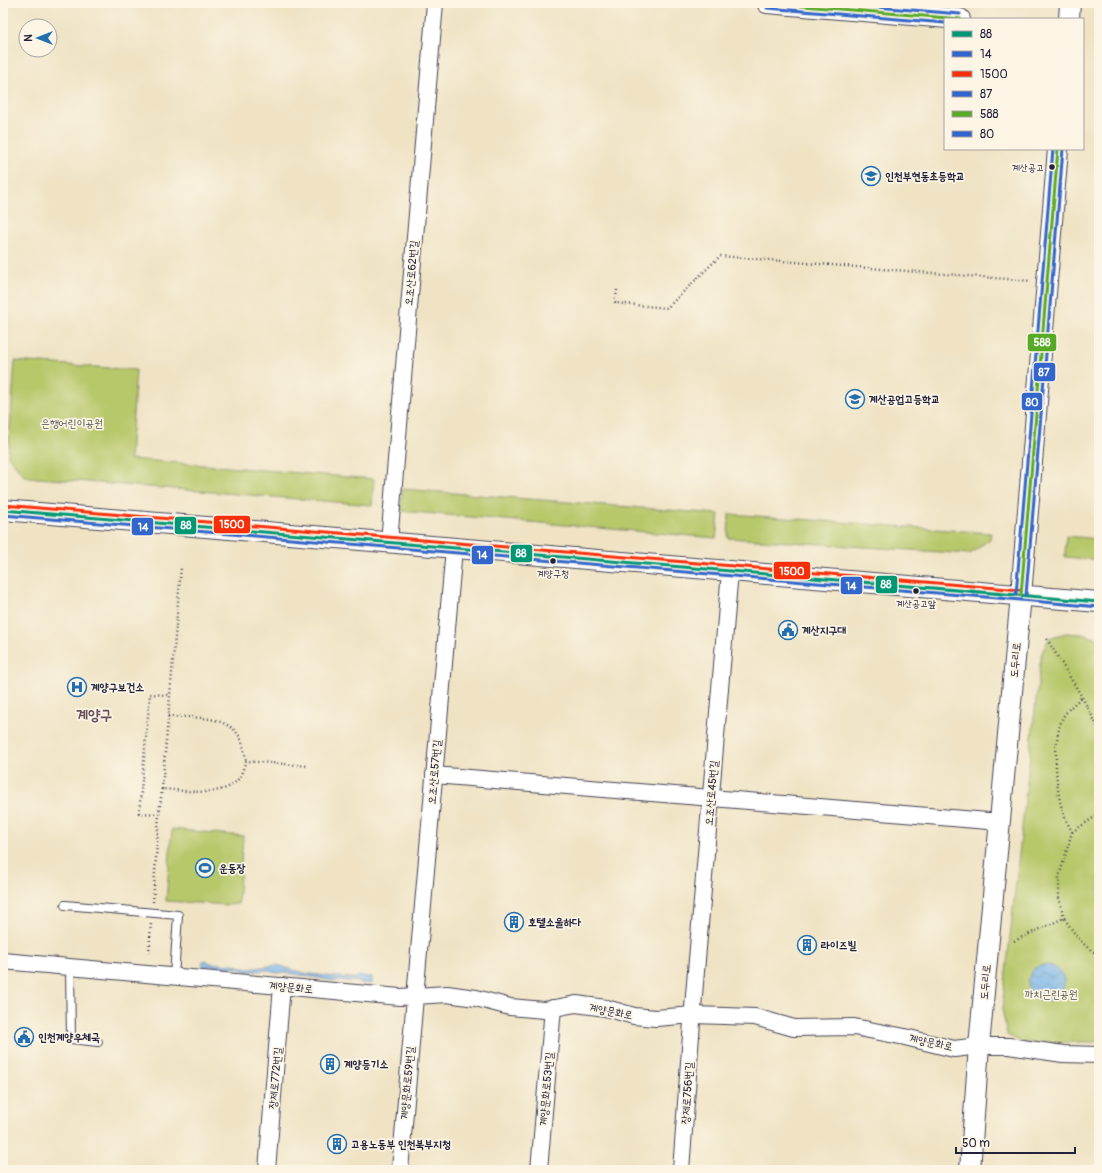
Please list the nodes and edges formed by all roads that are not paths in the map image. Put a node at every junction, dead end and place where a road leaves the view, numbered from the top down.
1 (435, 3) edge
2 (771, 3) edge
3 (1070, 3) edge
4 (948, 18) edge
5 (1069, 18) edge
6 (1058, 150) edge
7 (3, 510) edge
8 (390, 542) junction
9 (454, 548) junction
10 (730, 571) junction
11 (1021, 595) junction
12 (1099, 602) edge
13 (434, 775) junction
14 (711, 798) junction
15 (1000, 822) junction
16 (66, 905) dead end
17 (3, 961) edge
18 (70, 967) junction
19 (174, 977) junction
20 (282, 986) junction
21 (414, 996) junction
22 (553, 1008) junction
23 (693, 1016) junction
24 (98, 1042) dead end
25 (979, 1046) junction
26 (1099, 1055) edge
27 (267, 1170) edge
28 (400, 1170) edge
29 (540, 1170) edge
30 (682, 1170) edge
31 (970, 1170) edge

1 - 8 street, 오조산로62번길
2 - 4 street
3 - 5 street
6 - 11 street, 도두리로
7 - 8 street
8 - 9 street
9 - 10 street
9 - 13 street, 오조산로57번길
10 - 11 street
10 - 14 street, 오조산로45번길
11 - 12 street
11 - 15 street, 도두리로
13 - 14 street
13 - 21 street, 오조산로57번길
14 - 15 street
14 - 23 street, 오조산로45번길
15 - 25 street, 도두리로
16 - 19 lane
17 - 18 street, 계양문화로
18 - 19 street, 계양문화로
18 - 24 lane
19 - 20 street, 계양문화로
20 - 21 street, 계양문화로
20 - 27 street, 장제로772번길
21 - 22 street, 계양문화로
21 - 28 street, 계양문화로59번길
22 - 23 street, 계양문화로
22 - 29 street, 계양문화로53번길
23 - 25 street, 계양문화로
23 - 30 street, 장제로756번길
25 - 26 street, 계양문화로
25 - 31 street, 도두리로

